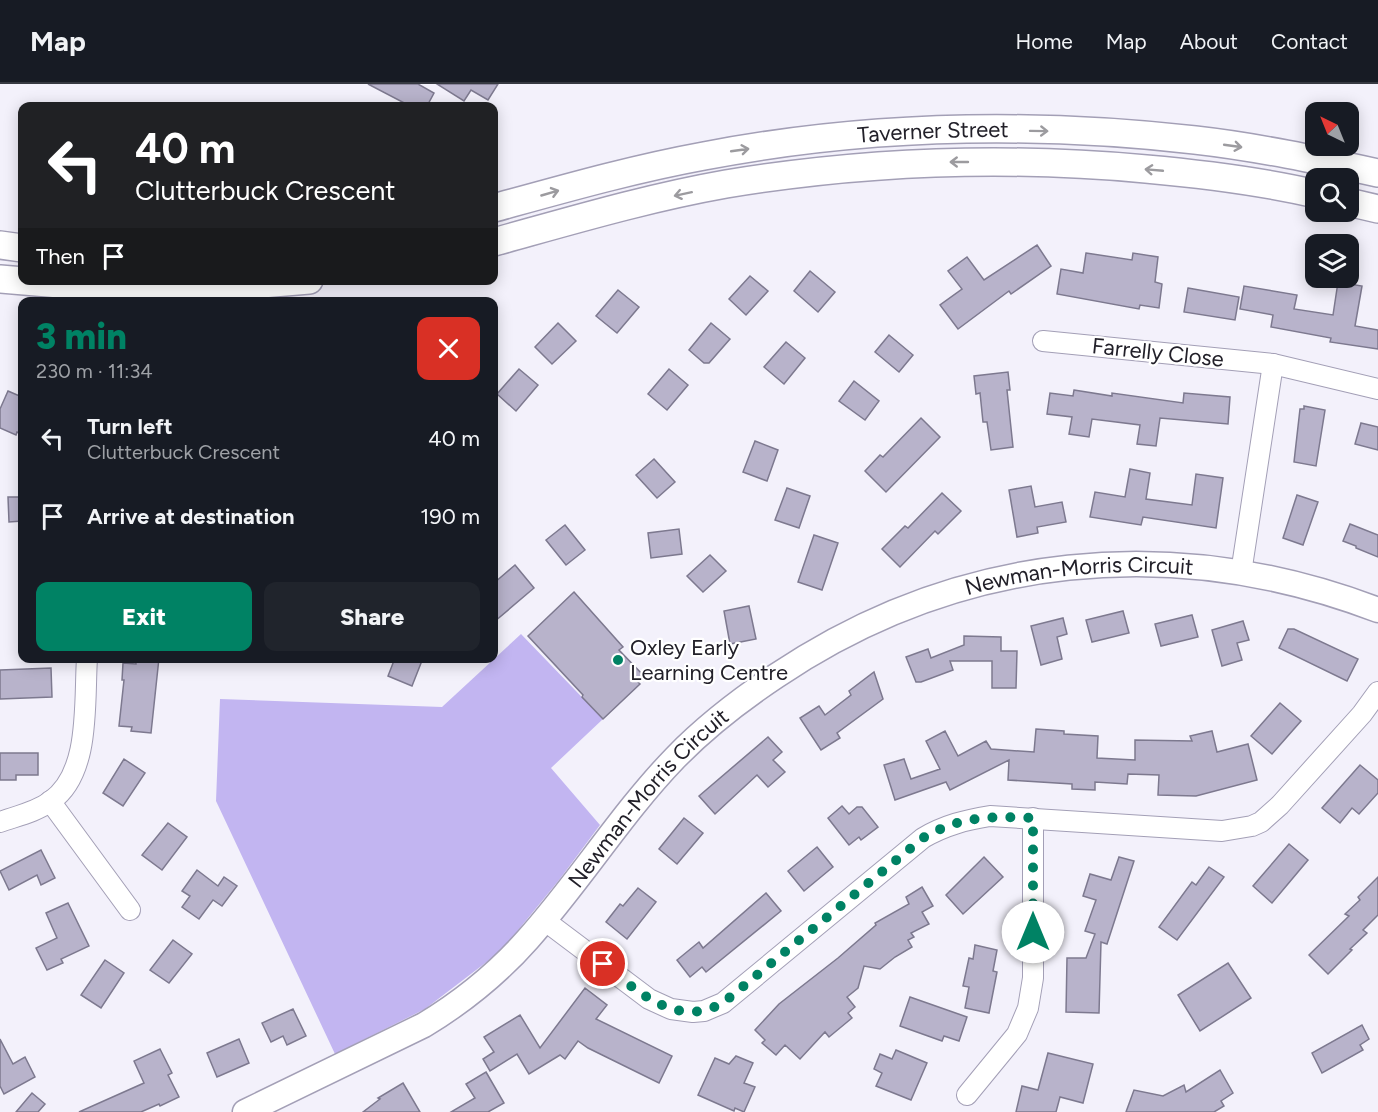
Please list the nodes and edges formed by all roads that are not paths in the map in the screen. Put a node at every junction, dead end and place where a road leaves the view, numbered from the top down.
1 (1378, 173) edge
2 (1305, 192) edge
3 (1359, 205) edge
4 (498, 207) edge
5 (1378, 209) edge
6 (498, 241) edge
7 (0, 245) edge
8 (18, 247) edge
9 (0, 279) edge
10 (18, 281) edge
11 (71, 285) edge
12 (252, 285) edge
13 (1043, 341) dead end
14 (1273, 364) junction
15 (1378, 389) edge
16 (1241, 573) junction
17 (1378, 610) edge
18 (87, 663) edge
19 (1378, 692) edge
20 (50, 801) junction
21 (1033, 818) junction
22 (0, 822) edge
23 (130, 910) dead end
24 (544, 920) junction
25 (967, 1095) dead end
26 (245, 1112) edge

4 -> 1 main road, Taverner Street
2 -> 6 main road, Taverner Street
3 - 5 main road
7 - 8 main road
9 - 10 main road
11 - 12 main road
13 - 14 street, Farrelly Close
14 - 15 street, Farrelly Close
14 - 16 street
16 - 17 street, Newman-Morris Circuit
16 - 24 street, Newman-Morris Circuit
18 - 20 street
19 - 21 street
20 - 22 street
20 - 23 street
21 - 24 street
21 - 25 street
24 - 26 street, Newman-Morris Circuit

